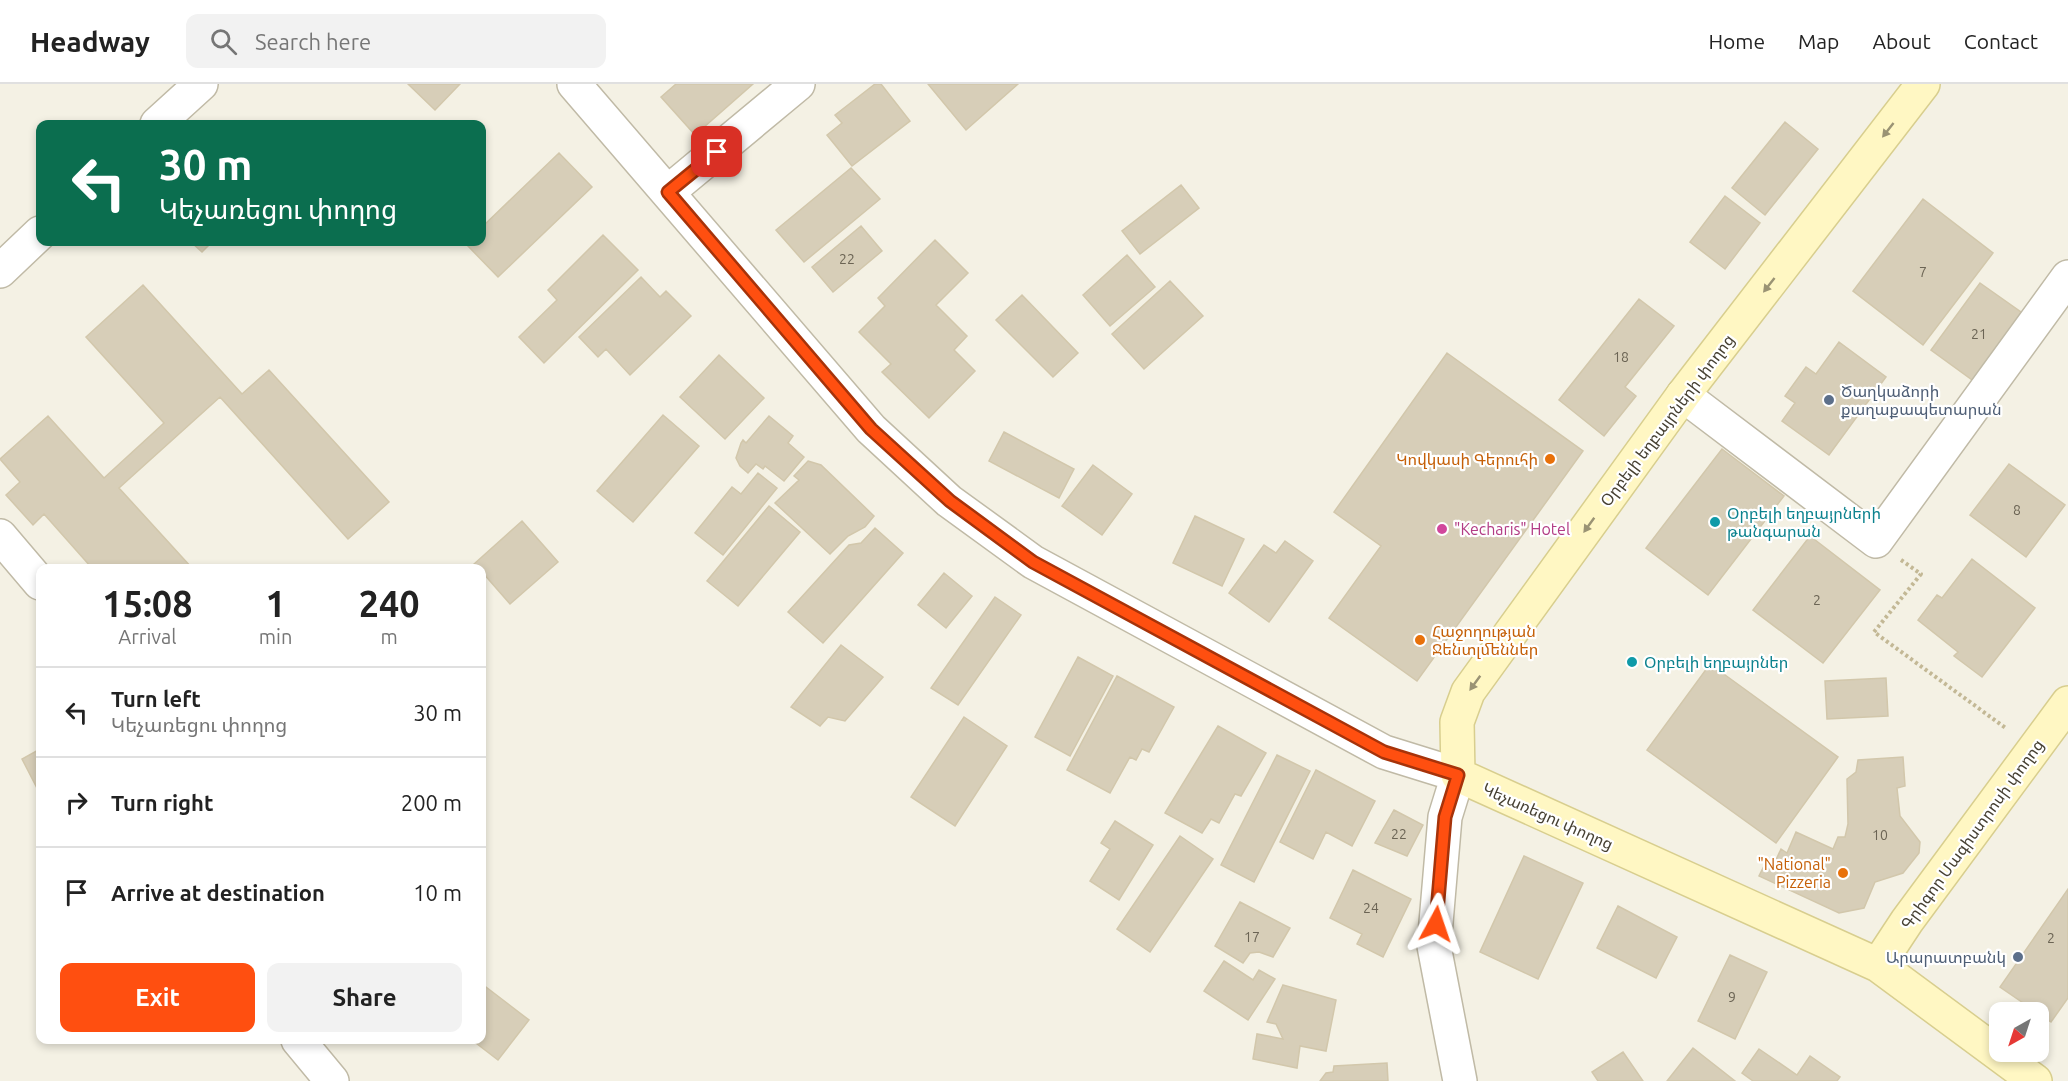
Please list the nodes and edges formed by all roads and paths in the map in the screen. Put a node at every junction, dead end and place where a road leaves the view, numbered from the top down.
1 (201, 84) edge
2 (574, 84) edge
3 (798, 84) edge
4 (1923, 84) edge
5 (161, 120) edge
6 (668, 192) junction
7 (36, 237) edge
8 (0, 271) edge
9 (2068, 277) edge
10 (1683, 395) junction
11 (0, 536) edge
12 (1876, 542) junction
13 (36, 578) edge
14 (2068, 703) edge
15 (2034, 750) junction
16 (1458, 775) junction
17 (1878, 965) junction
18 (301, 1044) edge
19 (332, 1081) edge
20 (1460, 1081) edge
21 (2035, 1081) edge

1 - 5 street
2 - 6 street, Կեչառեցու փողոց
3 - 6 street
4 -> 10 main road, Օրբելի եղբայրների փողոց
6 - 16 street, Կեչառեցու փողոց
7 - 8 street
9 - 12 street
10 - 12 street
10 -> 16 main road, Օրբելի եղբայրների փողոց
11 - 13 street
12 - 15 path
14 - 15 main road, Գրիգոր Մագիստրոսի փողոց
15 - 17 main road, Գրիգոր Մագիստրոսի փողոց
16 - 17 main road, Կեչառեցու փողոց
16 - 20 street
17 - 21 main road, Կեչառեցու փողոց
18 - 19 street

